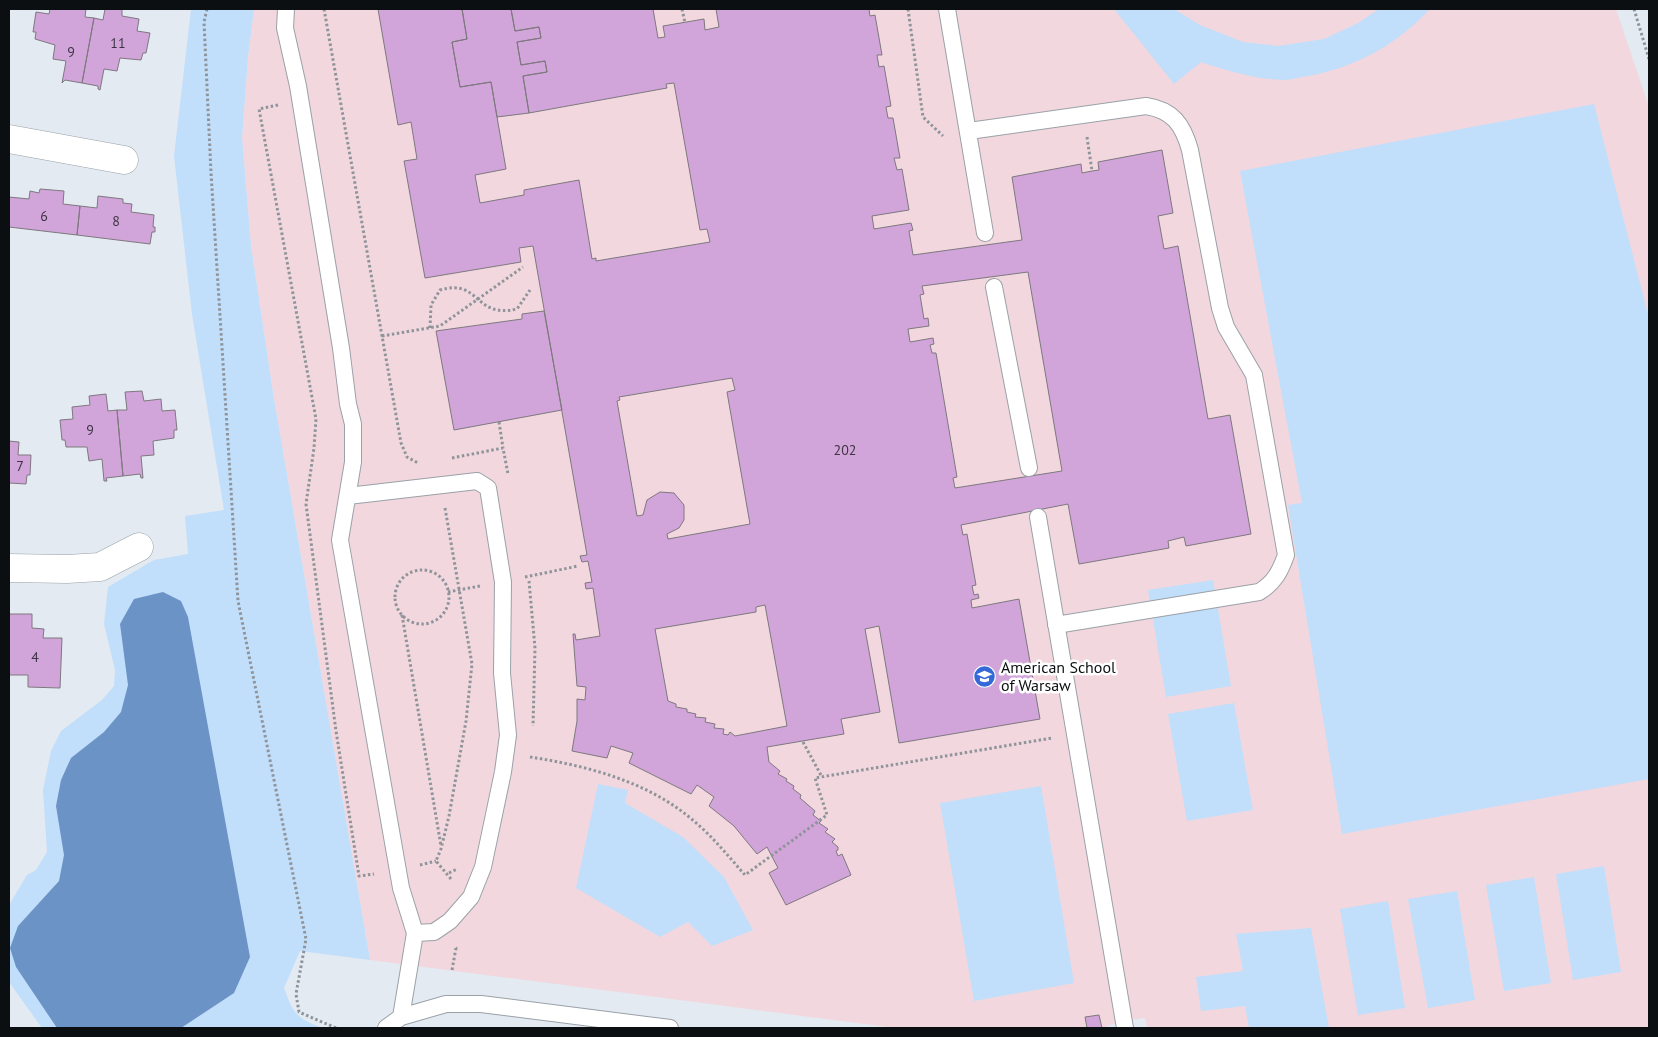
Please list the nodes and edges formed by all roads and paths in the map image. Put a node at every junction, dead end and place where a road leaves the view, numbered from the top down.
1 (207, 9) edge
2 (286, 9) edge
3 (324, 9) edge
4 (682, 9) edge
5 (908, 9) edge
6 (946, 9) edge
7 (1634, 9) edge
8 (685, 23) dead end
9 (1649, 59) edge
10 (301, 101) junction
11 (1084, 114) junction
12 (968, 131) junction
13 (945, 137) dead end
14 (9, 139) edge
15 (124, 160) dead end
16 (1092, 171) dead end
17 (985, 233) dead end
18 (523, 267) dead end
19 (994, 287) dead end
20 (530, 290) dead end
21 (478, 299) junction
22 (430, 328) junction
23 (382, 336) junction
24 (499, 422) dead end
25 (503, 448) junction
26 (433, 461) junction
27 (1029, 468) dead end
28 (509, 476) dead end
29 (439, 486) junction
30 (348, 496) junction
31 (1038, 517) dead end
32 (139, 547) dead end
33 (578, 566) dead end
34 (527, 567) dead end
35 (9, 568) edge
36 (402, 615) junction
37 (1056, 626) junction
38 (1060, 737) dead end
39 (803, 742) dead end
40 (527, 756) dead end
41 (822, 777) junction
42 (441, 849) junction
43 (436, 861) junction
44 (416, 868) dead end
45 (359, 876) dead end
46 (451, 886) dead end
47 (415, 933) junction
48 (401, 1017) junction
49 (336, 1028) edge
50 (386, 1028) edge
51 (670, 1028) edge
52 (1124, 1028) edge

1 - 49 path
2 - 10 lane
3 - 23 path
4 - 8 path
5 - 13 path
6 - 12 lane
7 - 9 path
10 - 30 lane
10 - 45 path
11 - 12 lane
11 - 16 path
11 - 37 lane
12 - 17 lane
14 - 15 street
18 - 21 path
19 - 27 lane
20 - 21 path
21 - 22 path
21 - 22 path
22 - 23 path
23 - 26 path
24 - 25 path
25 - 26 path
25 - 28 path
26 - 29 path
29 - 30 lane
29 - 42 path
29 - 47 lane
30 - 47 lane
31 - 37 lane
32 - 35 street
33 - 34 path
36 - 36 path
36 - 42 path
37 - 52 lane
38 - 41 path
39 - 41 path
40 - 41 path
42 - 43 path
43 - 44 path
43 - 46 path
47 - 48 lane
48 - 50 lane
48 - 51 lane

